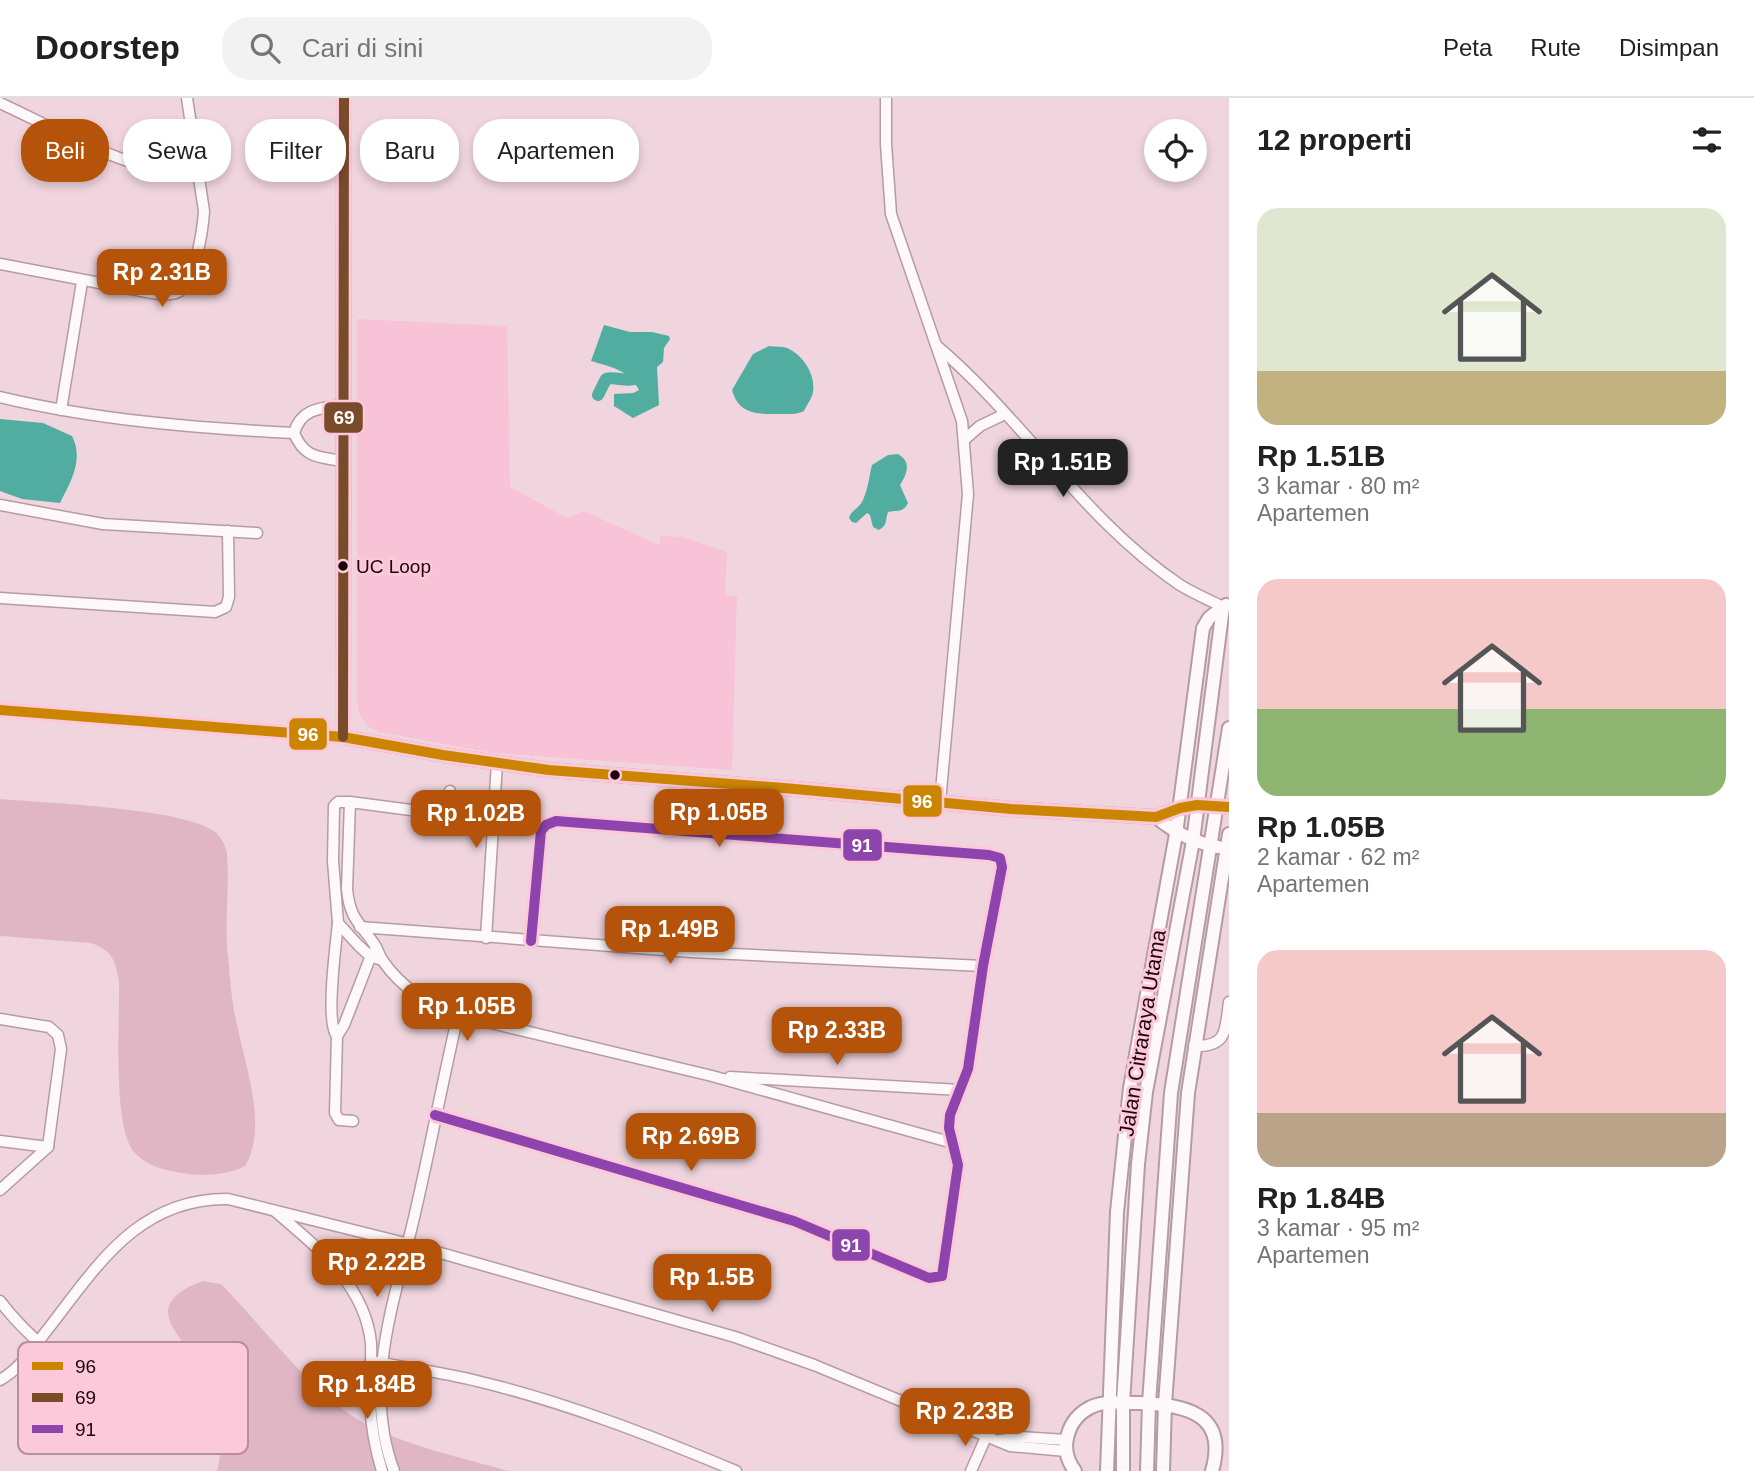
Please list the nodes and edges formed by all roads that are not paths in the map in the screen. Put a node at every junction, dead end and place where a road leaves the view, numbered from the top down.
1 (187, 98) edge
2 (344, 98) edge
3 (886, 98) edge
4 (0, 103) edge
5 (190, 119) edge
6 (123, 159) edge
7 (200, 182) edge
8 (0, 264) edge
9 (82, 282) junction
10 (936, 346) junction
11 (0, 397) edge
12 (344, 405) junction
13 (61, 410) junction
14 (1005, 414) junction
15 (294, 433) junction
16 (964, 440) junction
17 (343, 461) junction
18 (0, 505) edge
19 (228, 531) junction
20 (257, 533) dead end
21 (0, 598) edge
22 (1226, 604) edge
23 (0, 710) edge
24 (1229, 729) edge
25 (343, 737) junction
26 (498, 763) junction
27 (450, 791) dead end
28 (350, 802) junction
29 (940, 802) junction
30 (1197, 805) junction
31 (1223, 807) edge
32 (1180, 808) junction
33 (1156, 817) junction
34 (1176, 834) junction
35 (1229, 834) edge
36 (1193, 841) junction
37 (1212, 846) junction
38 (1227, 848) junction
39 (338, 923) junction
40 (360, 927) junction
41 (486, 938) junction
42 (531, 942) junction
43 (375, 946) junction
44 (370, 956) junction
45 (382, 960) junction
46 (983, 966) junction
47 (1229, 1002) edge
48 (458, 1015) junction
49 (0, 1019) edge
50 (337, 1036) junction
51 (1194, 1046) junction
52 (712, 1076) junction
53 (960, 1090) junction
54 (435, 1115) junction
55 (353, 1121) dead end
56 (0, 1141) edge
57 (953, 1143) junction
58 (48, 1147) junction
59 (0, 1190) edge
60 (273, 1210) junction
61 (408, 1244) junction
62 (0, 1301) edge
63 (38, 1342) joint
64 (376, 1362) junction
65 (18, 1367) edge
66 (0, 1380) edge
67 (1109, 1403) junction
68 (1123, 1403) junction
69 (1149, 1404) junction
70 (1165, 1404) junction
71 (986, 1437) junction
72 (1223, 1439) edge
73 (1066, 1446) junction
74 (1224, 1457) edge
75 (382, 1471) edge
76 (394, 1471) edge
77 (736, 1471) edge
78 (971, 1471) edge
79 (1075, 1471) edge
80 (1107, 1471) edge
81 (1123, 1471) edge
82 (1147, 1471) edge
83 (1163, 1471) edge
84 (1212, 1471) edge

1 - 5 street
2 - 12 street
3 - 10 street
4 - 6 street
7 - 9 street
8 - 9 street
9 - 13 street
10 - 14 street
10 - 16 street
11 - 13 street
12 - 15 street
12 - 17 street
13 - 15 street
14 - 16 street
14 - 22 street
15 - 17 street
16 - 29 street
17 - 25 street
18 - 19 street
19 - 20 street
19 - 21 street
22 - 30 street, Jalan Citraraya Utama
22 - 32 street, Jalan Citraraya Utama
23 - 25 street
24 - 31 street, Jalan Citraraya Utama
25 - 26 street
26 - 29 street
26 - 41 street
27 - 28 street
28 - 39 street
28 - 40 street
29 - 33 street
30 - 31 street
30 - 32 street
30 - 36 street, Jalan Citraraya Utama
31 - 37 street, Jalan Citraraya Utama
32 - 33 street
32 - 34 street, Jalan Citraraya Utama
33 - 34 street
34 - 36 street
34 - 67 street, Jalan Citraraya Utama
35 - 38 street
36 - 37 street
36 - 68 street, Jalan Citraraya Utama
37 - 38 street
37 - 69 street, Jalan Citraraya Utama
38 - 51 street
39 - 44 street
39 - 50 street
40 - 41 street
40 - 43 street
41 - 42 street
42 - 46 street
42 - 46 street
43 - 44 street
43 - 45 street
44 - 45 street
44 - 50 street
45 - 48 street
46 - 53 street
47 - 51 street
48 - 52 street
48 - 54 street
49 - 58 street
50 - 55 street
51 - 70 street
52 - 53 street
52 - 57 street
53 - 57 street
54 - 57 street
54 - 61 street
56 - 58 street
58 - 59 street
60 - 61 street
60 - 63 street
60 - 64 street
61 - 64 street
61 - 71 street
62 - 63 street
64 - 75 street
64 - 76 street
64 - 77 street
65 - 66 street
67 - 68 street
67 - 73 street
67 - 80 street, Jalan Citraraya Utama
68 - 69 street
68 - 81 street, Jalan Citraraya Utama
69 - 70 street
69 - 82 street, Jalan Citraraya Utama
70 - 72 street
70 - 83 street
71 - 73 street
71 - 78 street
72 - 74 street
73 - 79 street
74 - 84 street

